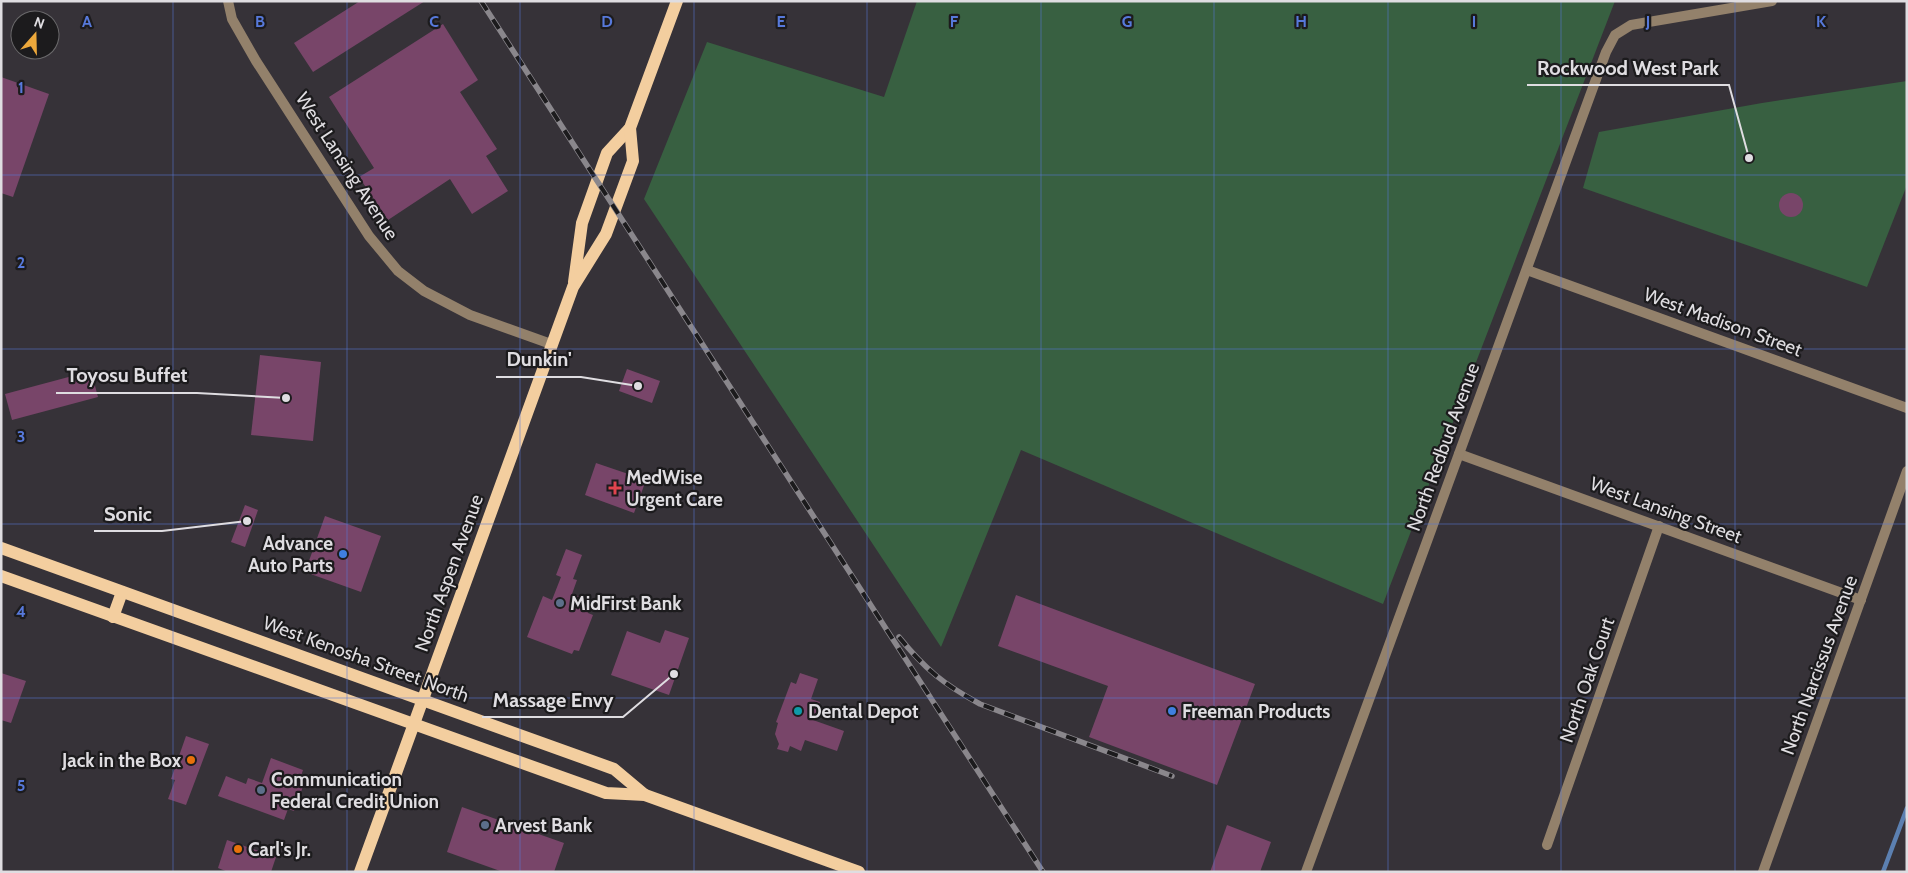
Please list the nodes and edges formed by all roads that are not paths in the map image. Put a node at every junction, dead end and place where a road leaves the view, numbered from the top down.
1 (228, 1) edge
2 (677, 1) edge
3 (1772, 1) edge
4 (1759, 2) edge
5 (630, 128) junction
6 (1527, 270) junction
7 (573, 287) junction
8 (551, 344) junction
9 (1907, 408) edge
10 (1459, 454) junction
11 (1907, 471) edge
12 (1659, 526) junction
13 (1, 548) edge
14 (1, 576) edge
15 (122, 592) junction
16 (1861, 600) junction
17 (113, 617) junction
18 (422, 700) junction
19 (414, 725) junction
20 (645, 795) junction
21 (1547, 845) dead end
22 (857, 871) edge
23 (360, 872) edge
24 (1306, 872) edge
25 (1763, 872) edge

1 - 8 street, West Lansing Avenue
2 - 5 main road, North Aspen Avenue
3 - 4 street
4 - 6 street, North Redbud Avenue
5 - 7 main road, North Aspen Avenue
5 - 7 main road, North Aspen Avenue
6 - 9 street, West Madison Street
6 - 10 street, North Redbud Avenue
7 - 8 main road, North Aspen Avenue
8 - 18 main road, North Aspen Avenue
10 - 12 street, West Lansing Street
10 - 24 street, North Redbud Avenue
11 - 16 street, North Narcissus Avenue
12 - 16 street, West Lansing Street
12 - 21 street, North Oak Court
13 - 15 main road, West Kenosha Street North
14 - 17 main road, West Kenosha Street North
15 - 17 main road
15 - 18 main road, West Kenosha Street North
16 - 25 street, North Narcissus Avenue
17 - 19 main road, West Kenosha Street North
18 - 19 main road, North Aspen Avenue
18 - 20 main road, West Kenosha Street North
19 - 20 main road, West Kenosha Street North
19 - 23 main road, North Aspen Avenue
20 - 22 main road, West Kenosha Street North

